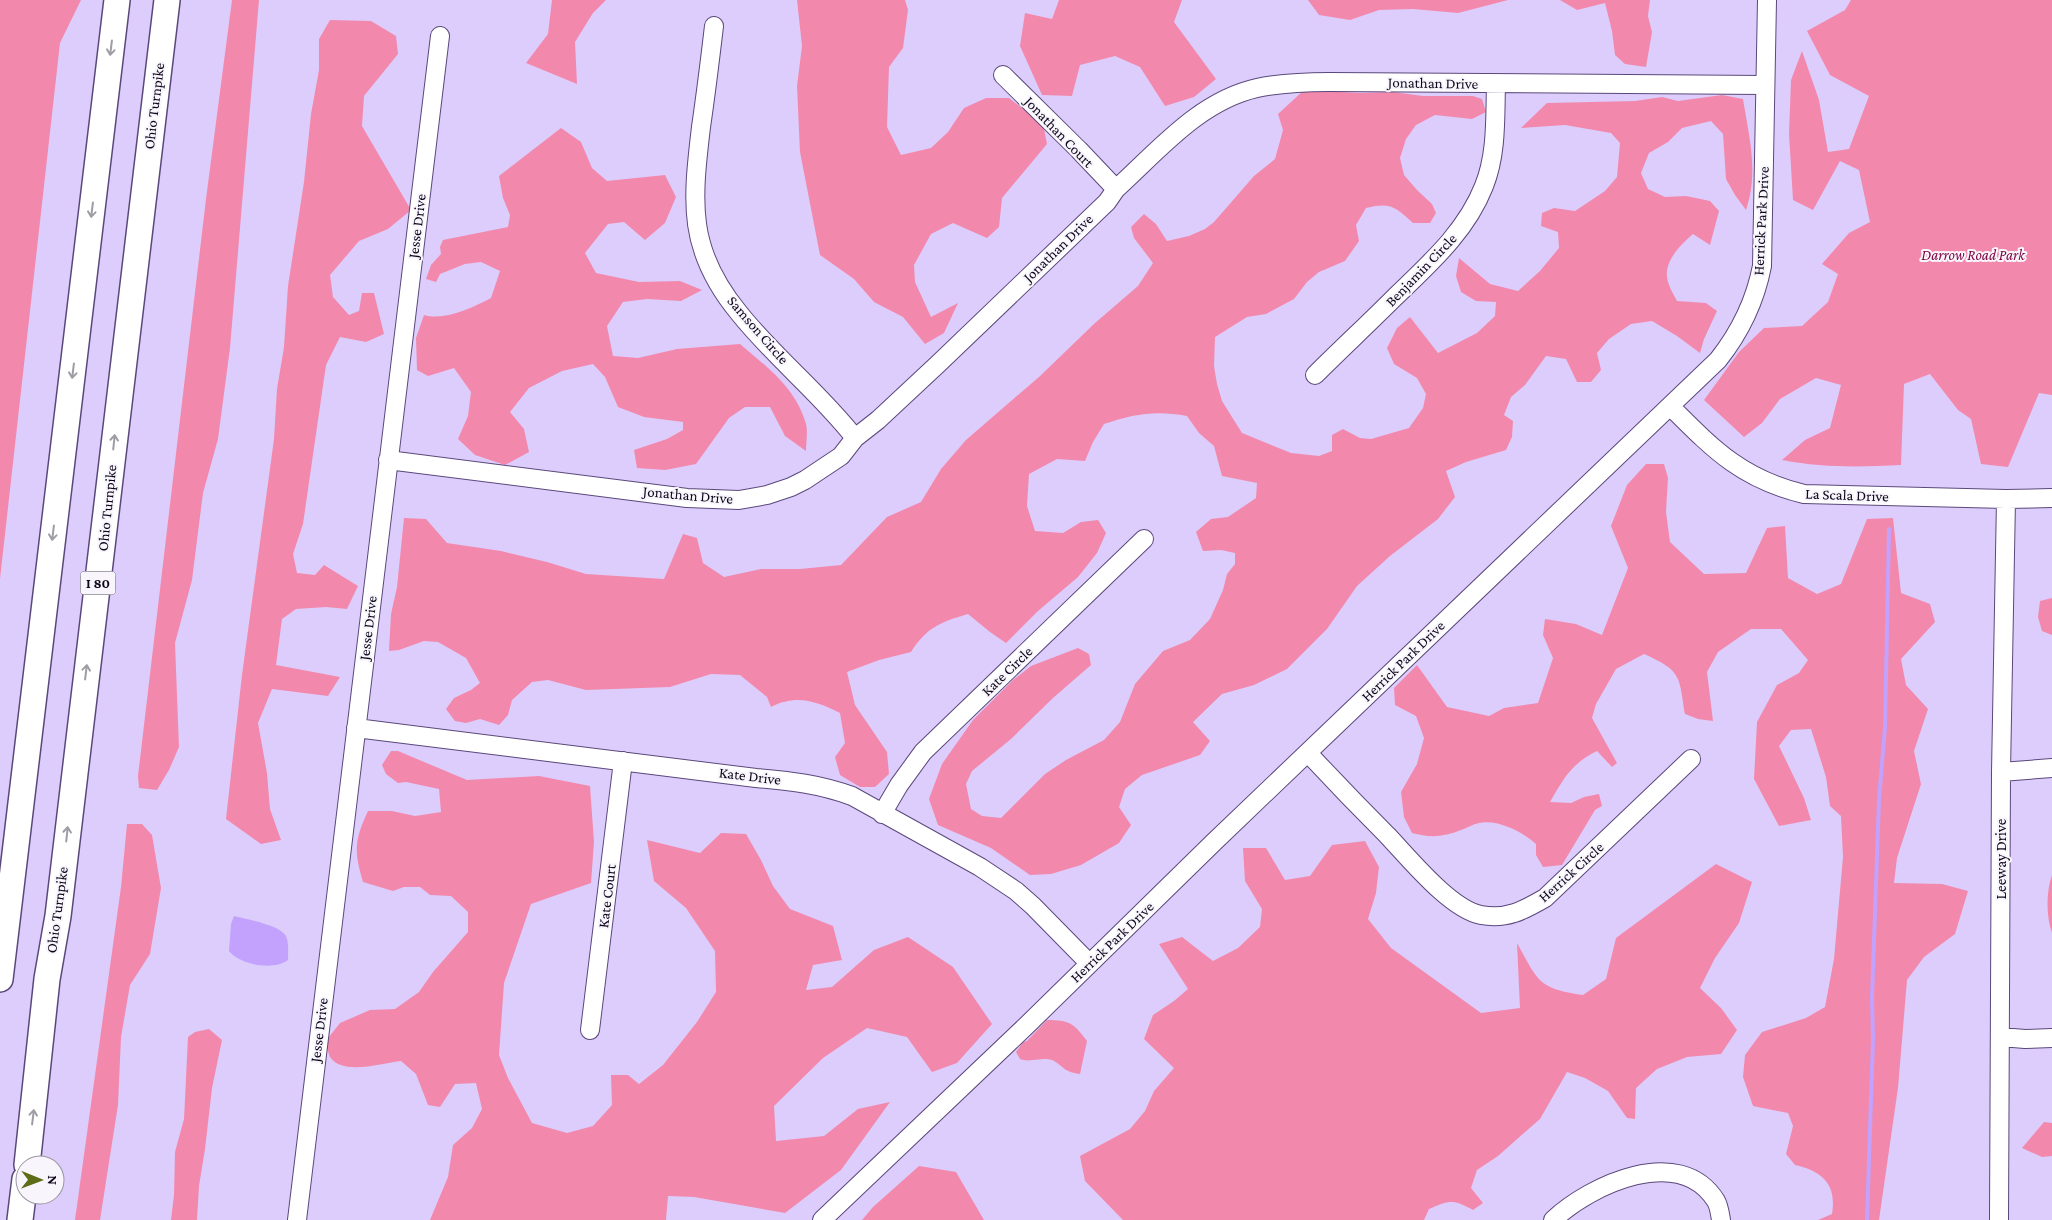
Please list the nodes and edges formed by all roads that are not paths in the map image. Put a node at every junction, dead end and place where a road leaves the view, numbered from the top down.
1 (116, 0) edge
2 (167, 0) edge
3 (1767, 0) edge
4 (714, 26) dead end
5 (440, 36) dead end
6 (1002, 75) dead end
7 (1496, 84) junction
8 (1765, 85) junction
9 (1116, 189) junction
10 (1315, 375) dead end
11 (1671, 407) junction
12 (856, 438) junction
13 (388, 460) junction
14 (2052, 498) edge
15 (2006, 499) junction
16 (1144, 539) dead end
17 (356, 728) junction
18 (1308, 753) junction
19 (1691, 759) dead end
20 (623, 762) junction
21 (2052, 768) edge
22 (2002, 772) junction
23 (882, 814) junction
24 (1089, 964) junction
25 (0, 979) edge
26 (590, 1030) dead end
27 (2000, 1037) junction
28 (2052, 1038) edge
29 (28, 1155) edge
30 (22, 1205) edge
31 (20, 1220) edge
32 (298, 1220) edge
33 (822, 1220) edge
34 (1553, 1220) edge
35 (1721, 1220) edge
36 (1999, 1220) edge

1 -> 25 highway
29 -> 2 highway, Ohio Turnpike / I 80
3 - 8 street, Herrick Park Drive
4 - 12 street, Samson Circle
5 - 13 street, Jesse Drive
6 - 9 street, Jonathan Court
7 - 8 street, Jonathan Drive
7 - 9 street, Jonathan Drive
7 - 10 street, Benjamin Circle
8 - 11 street, Herrick Park Drive
9 - 12 street, Jonathan Drive
11 - 15 street, La Scala Drive
11 - 18 street, Herrick Park Drive
12 - 13 street, Jonathan Drive
13 - 17 street, Jesse Drive
14 - 15 street, La Scala Drive
15 - 22 street, Leeway Drive
16 - 23 street, Kate Circle
17 - 20 street, Kate Drive
17 - 32 street, Jesse Drive
18 - 19 street, Herrick Circle
18 - 24 street, Herrick Park Drive
20 - 23 street, Kate Drive
20 - 26 street, Kate Court
21 - 22 street
22 - 27 street, Leeway Drive
23 - 24 street, Kate Drive
24 - 33 street, Herrick Park Drive
27 - 28 street
27 - 36 street, Leeway Drive
30 - 31 highway
34 - 35 street

